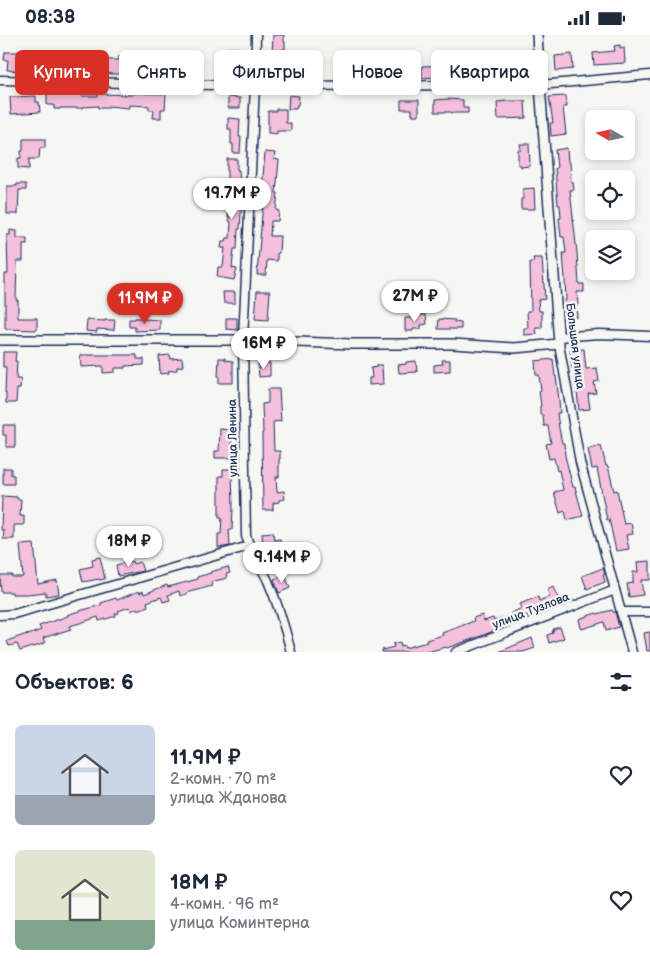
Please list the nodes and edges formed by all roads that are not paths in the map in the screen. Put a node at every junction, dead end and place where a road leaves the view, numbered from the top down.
1 (256, 35) edge
2 (537, 35) edge
3 (256, 50) edge
4 (538, 50) edge
5 (650, 75) edge
6 (0, 80) edge
7 (548, 84) edge
8 (214, 86) edge
9 (431, 86) edge
10 (323, 87) edge
11 (256, 95) edge
12 (541, 95) edge
13 (650, 336) edge
14 (0, 340) edge
15 (243, 340) junction
16 (559, 341) junction
17 (249, 545) junction
18 (615, 590) junction
19 (621, 612) junction
20 (650, 612) edge
21 (0, 615) edge
22 (291, 652) edge
23 (456, 652) edge
24 (632, 652) edge

1 - 3 street, улица Ленина
2 - 4 street, Большая улица
5 - 7 street
6 - 8 street
9 - 10 street
11 - 15 street, улица Ленина
12 - 16 street, Большая улица
13 - 16 street
14 - 15 street
15 - 16 street
15 - 17 street, улица Ленина
16 - 18 street, Большая улица
17 - 21 street
17 - 22 street, улица Ленина
18 - 19 street, Большая улица
18 - 23 street, улица Тузлова
19 - 20 street
19 - 24 street, Большая улица

